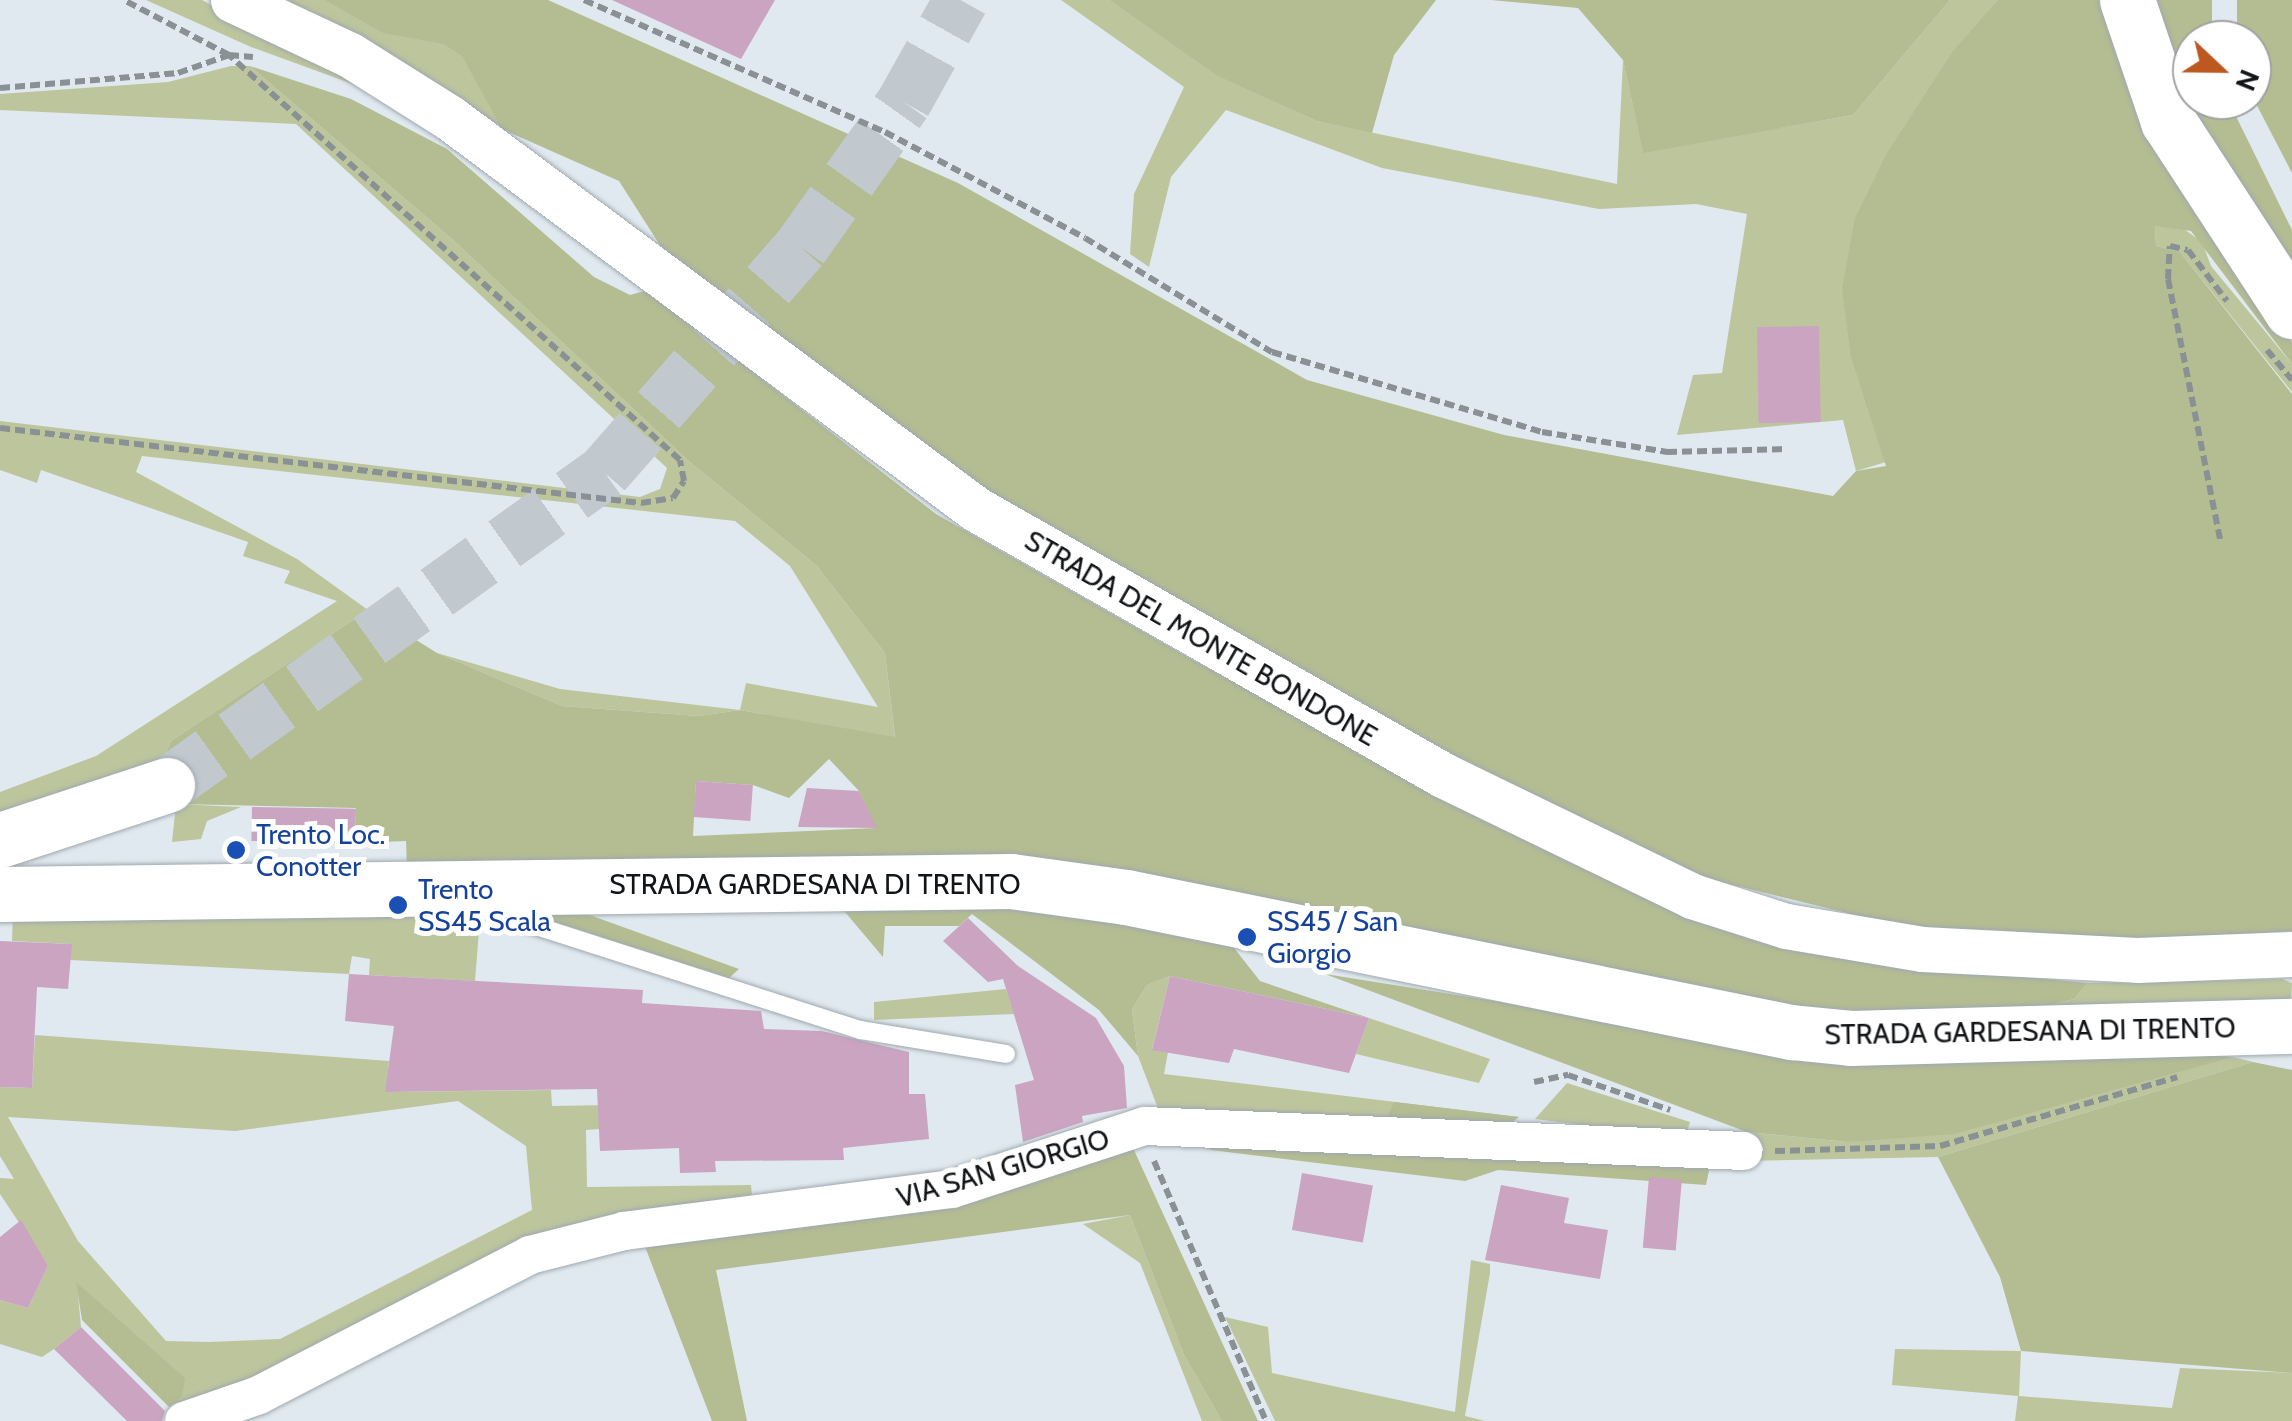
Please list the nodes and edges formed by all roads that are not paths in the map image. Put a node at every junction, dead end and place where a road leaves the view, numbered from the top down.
1 (233, 0) edge
2 (2127, 0) edge
3 (2276, 326) edge
4 (167, 785) tunnel mouth
5 (0, 840) edge
6 (403, 884) junction
7 (0, 894) edge
8 (2292, 954) edge
9 (2292, 1026) edge
10 (1006, 1054) dead end
11 (1731, 1149) road end
12 (184, 1421) edge

1 - 8 street, STRADA DEL MONTE BONDONE
2 - 3 main road
4 - 5 main road
6 - 7 main road, STRADA GARDESANA DI TRENTO
6 - 9 main road, STRADA GARDESANA DI TRENTO
6 - 10 lane, STRADA GARDESANA DI TRENTO
11 - 12 street, VIA SAN GIORGIO

